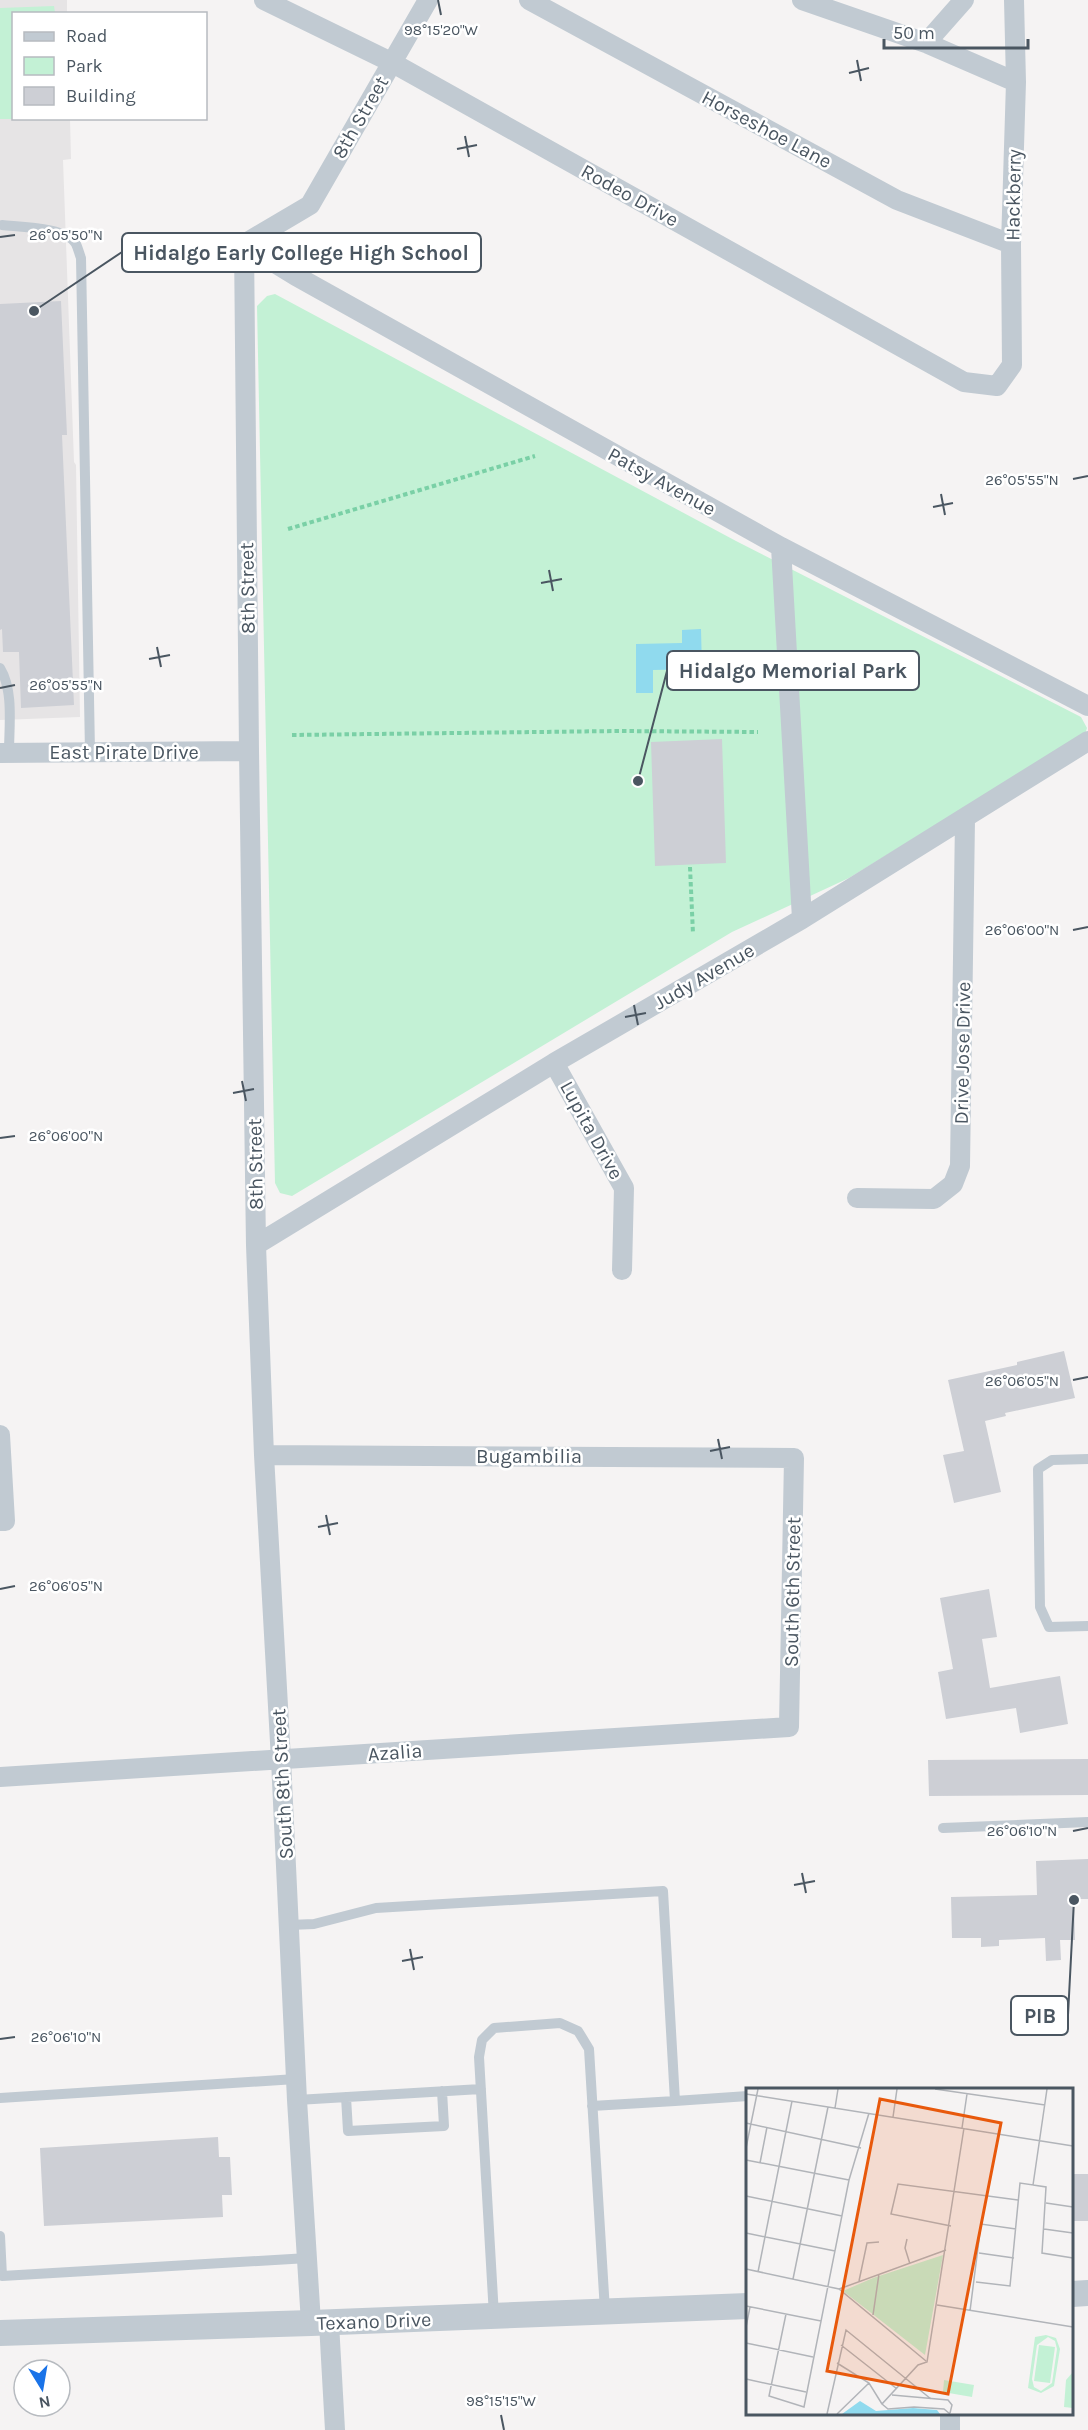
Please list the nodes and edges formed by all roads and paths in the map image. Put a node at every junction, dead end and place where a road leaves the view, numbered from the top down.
1 (264, 0) edge
2 (428, 0) edge
3 (529, 0) edge
4 (802, 0) edge
5 (964, 0) edge
6 (1014, 0) edge
7 (927, 43) junction
8 (392, 62) junction
9 (1016, 82) junction
10 (2, 225) dead end
11 (1011, 243) junction
12 (244, 244) junction
13 (997, 386) joint
14 (535, 456) dead end
15 (288, 530) dead end
16 (781, 548) junction
17 (0, 668) edge
18 (4, 696) edge
19 (1088, 706) edge
20 (758, 732) dead end
21 (292, 735) dead end
22 (1088, 741) edge
23 (249, 751) junction
24 (90, 752) junction
25 (4, 753) edge
26 (965, 819) junction
27 (690, 867) dead end
28 (802, 919) junction
29 (693, 934) dead end
30 (554, 1063) junction
31 (857, 1198) dead end
32 (256, 1245) junction
33 (622, 1270) dead end
34 (0, 1435) edge
35 (264, 1455) junction
36 (794, 1458) joint
37 (1088, 1459) edge
38 (3, 1521) edge
39 (1088, 1626) edge
40 (789, 1727) joint
41 (282, 1760) junction
42 (0, 1777) edge
43 (1088, 1822) edge
44 (943, 1828) dead end
45 (289, 1925) junction
46 (296, 2079) junction
47 (481, 2089) junction
48 (442, 2091) junction
49 (746, 2096) edge
50 (346, 2097) junction
51 (0, 2098) edge
52 (297, 2100) junction
53 (675, 2101) junction
54 (592, 2106) junction
55 (0, 2236) edge
56 (308, 2258) junction
57 (746, 2306) edge
58 (605, 2312) junction
59 (494, 2316) junction
60 (320, 2323) junction
61 (0, 2333) edge
62 (335, 2430) edge

1 - 8 street, Rodeo Drive
2 - 8 street, 8th Street
3 - 11 street, Horseshoe Lane
4 - 7 street
5 - 7 street
6 - 9 street, Hackberry
7 - 9 street
8 - 12 street, 8th Street
8 - 13 street, Rodeo Drive
9 - 11 street, Hackberry
10 - 24 lane
11 - 13 street, Hackberry
12 - 16 street, Patsy Avenue
12 - 23 street, 8th Street
14 - 15 path
16 - 19 street, Patsy Avenue
16 - 28 street
17 - 18 lane
18 - 25 lane
20 - 21 path
22 - 26 street, Judy Avenue
23 - 24 street, East Pirate Drive
23 - 32 street, 8th Street
24 - 25 street, East Pirate Drive
26 - 28 street, Judy Avenue
26 - 31 street, Drive Jose Drive
27 - 29 path
28 - 30 street, Judy Avenue
30 - 32 street, Judy Avenue
30 - 33 street, Lupita Drive
32 - 35 street, South 8th Street
34 - 38 street
35 - 36 street, Bugambilia
35 - 41 street, South 8th Street
36 - 40 street, South 6th Street
37 - 39 lane
40 - 41 street, Azalia
41 - 42 street, Azalia
41 - 45 street, South 8th Street
43 - 44 lane
45 - 46 street, South 8th Street
45 - 53 lane
46 - 51 lane
46 - 52 street, South 8th Street
47 - 48 lane
47 - 54 lane
47 - 59 lane
48 - 50 lane
48 - 50 lane
49 - 53 lane
50 - 52 lane
52 - 56 street, South 8th Street
53 - 54 lane
54 - 58 lane
55 - 56 lane
56 - 60 street, South 8th Street
57 - 58 street, Texano Drive
58 - 59 street, Texano Drive
59 - 60 street, Texano Drive
60 - 61 street, Texano Drive
60 - 62 street

